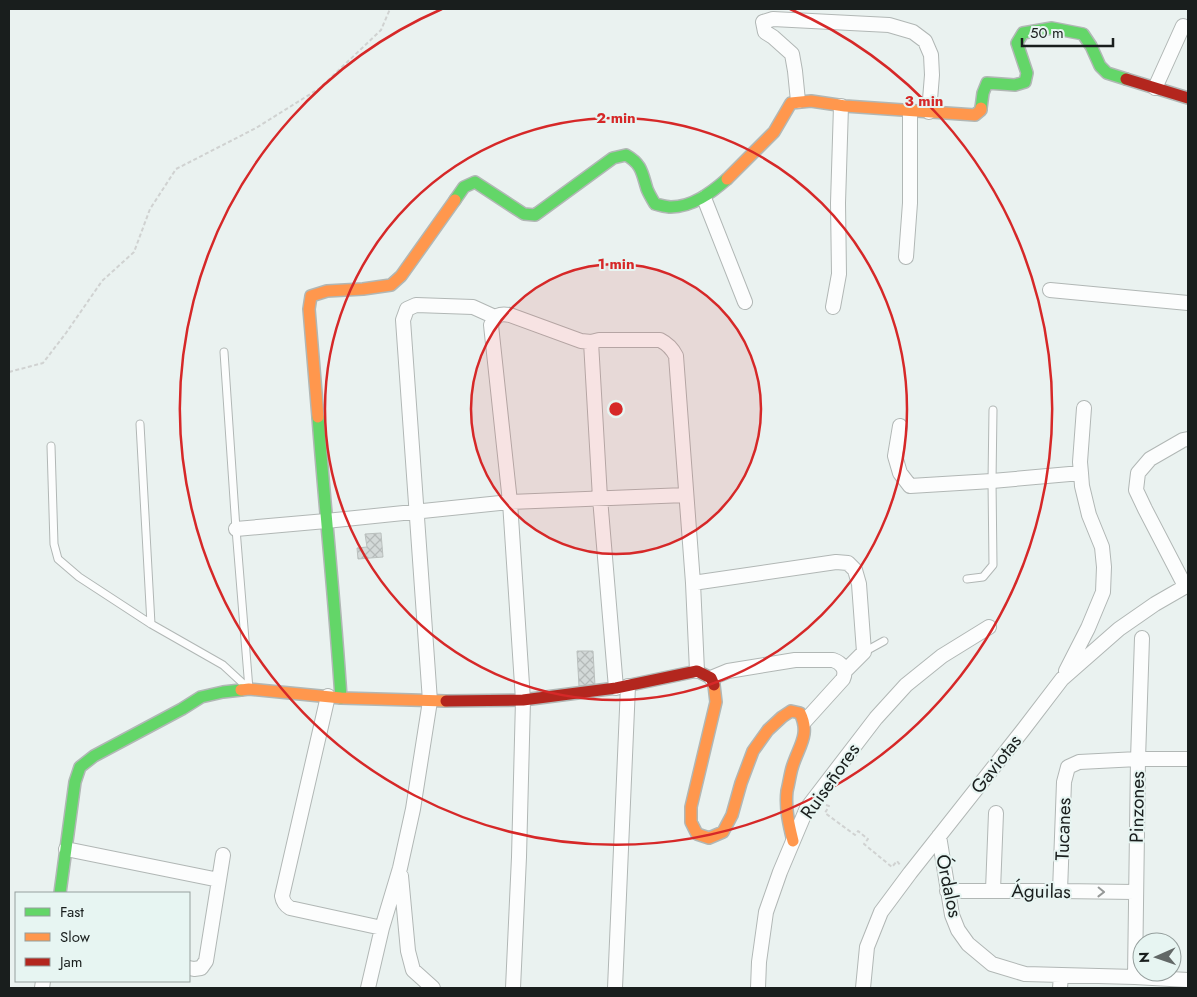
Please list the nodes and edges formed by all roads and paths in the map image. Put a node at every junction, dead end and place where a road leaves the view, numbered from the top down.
1 (390, 9) edge
2 (1183, 26) dead end
3 (1155, 88) junction
4 (1188, 98) edge
5 (798, 101) junction
6 (841, 106) junction
7 (910, 110) junction
8 (929, 112) junction
9 (704, 198) junction
10 (906, 257) dead end
11 (1050, 290) dead end
12 (745, 302) dead end
13 (1188, 303) edge
14 (834, 307) dead end
15 (495, 317) junction
16 (591, 342) junction
17 (224, 352) dead end
18 (9, 372) edge
19 (1084, 408) dead end
20 (993, 410) dead end
21 (140, 424) dead end
22 (900, 426) dead end
23 (1188, 439) edge
24 (52, 446) dead end
25 (1081, 472) junction
26 (992, 481) junction
27 (686, 495) junction
28 (600, 498) junction
29 (510, 502) junction
30 (416, 512) junction
31 (326, 521) junction
32 (236, 528) junction
33 (966, 579) dead end
34 (693, 583) junction
35 (1187, 585) edge
36 (151, 624) junction
37 (989, 627) dead end
38 (1142, 638) dead end
39 (884, 641) dead end
40 (864, 652) junction
41 (697, 671) junction
42 (845, 671) junction
43 (711, 678) junction
44 (1062, 679) junction
45 (622, 687) junction
46 (249, 689) junction
47 (335, 697) junction
48 (523, 700) junction
49 (430, 701) junction
50 (805, 721) junction
51 (1138, 759) junction
52 (1188, 760) edge
53 (812, 801) junction
54 (996, 812) dead end
55 (939, 836) junction
56 (793, 841) junction
57 (66, 849) junction
58 (224, 855) dead end
59 (400, 868) junction
60 (910, 872) junction
61 (219, 880) junction
62 (993, 890) junction
63 (947, 891) junction
64 (1060, 891) junction
65 (60, 892) edge
66 (1135, 892) junction
67 (382, 928) junction
68 (1135, 932) edge
69 (190, 968) edge
70 (1132, 977) edge
71 (1060, 982) edge
72 (368, 988) edge
73 (433, 988) edge
74 (513, 988) edge
75 (615, 988) edge
76 (758, 988) edge
77 (863, 988) edge

1 - 18 path
2 - 3 street
3 - 4 street
3 - 8 street
5 - 6 street
5 - 8 street
5 - 9 street
6 - 7 street
6 - 14 street
7 - 8 street
7 - 10 street
9 - 12 street
9 - 31 street
11 - 13 street
15 - 16 street
15 - 29 street
15 - 30 street
16 - 27 street
16 - 28 street
17 - 32 lane
19 - 25 street
20 - 26 lane
21 - 36 lane
22 - 26 street
23 - 35 street
24 - 36 lane
25 - 26 street
25 - 44 street
26 - 33 lane
27 - 28 street
27 - 34 street
28 - 29 street
28 - 45 street
29 - 30 street
29 - 48 street
30 - 31 street
30 - 49 street
31 - 32 street
31 - 47 street
32 - 46 lane
34 - 40 street
34 - 41 street
35 - 44 street, Gaviotas
36 - 46 lane
37 - 53 street, Ruiseñores
38 - 51 street, Pinzones
39 - 40 lane
40 - 42 street
41 - 43 street
41 - 45 street
42 - 43 street
42 - 50 street
43 - 50 street
44 - 55 street, Gaviotas
45 - 48 street
45 - 75 street
46 - 47 street
46 - 57 street
47 - 49 street
47 - 67 street
48 - 49 street
48 - 74 street
49 - 59 street
50 - 56 street
51 - 52 street
51 - 64 street, Tucanes
51 - 66 street, Pinzones
53 - 56 street, Ruiseñores
53 - 60 path
54 - 62 street
55 - 60 street, Gaviotas
55 - 63 street, Órdalos
56 - 76 street, Ruiseñores
57 - 61 street
57 - 65 street
58 - 61 street
59 - 67 street
59 - 73 street
60 - 77 street, Gaviotas
61 - 69 street
62 - 63 street, Águilas
62 - 64 street, Águilas
63 - 71 street, Órdalos
64 -> 66 street, Águilas
66 - 68 street, Pinzones
67 - 72 street
70 - 71 street, Órdalos

